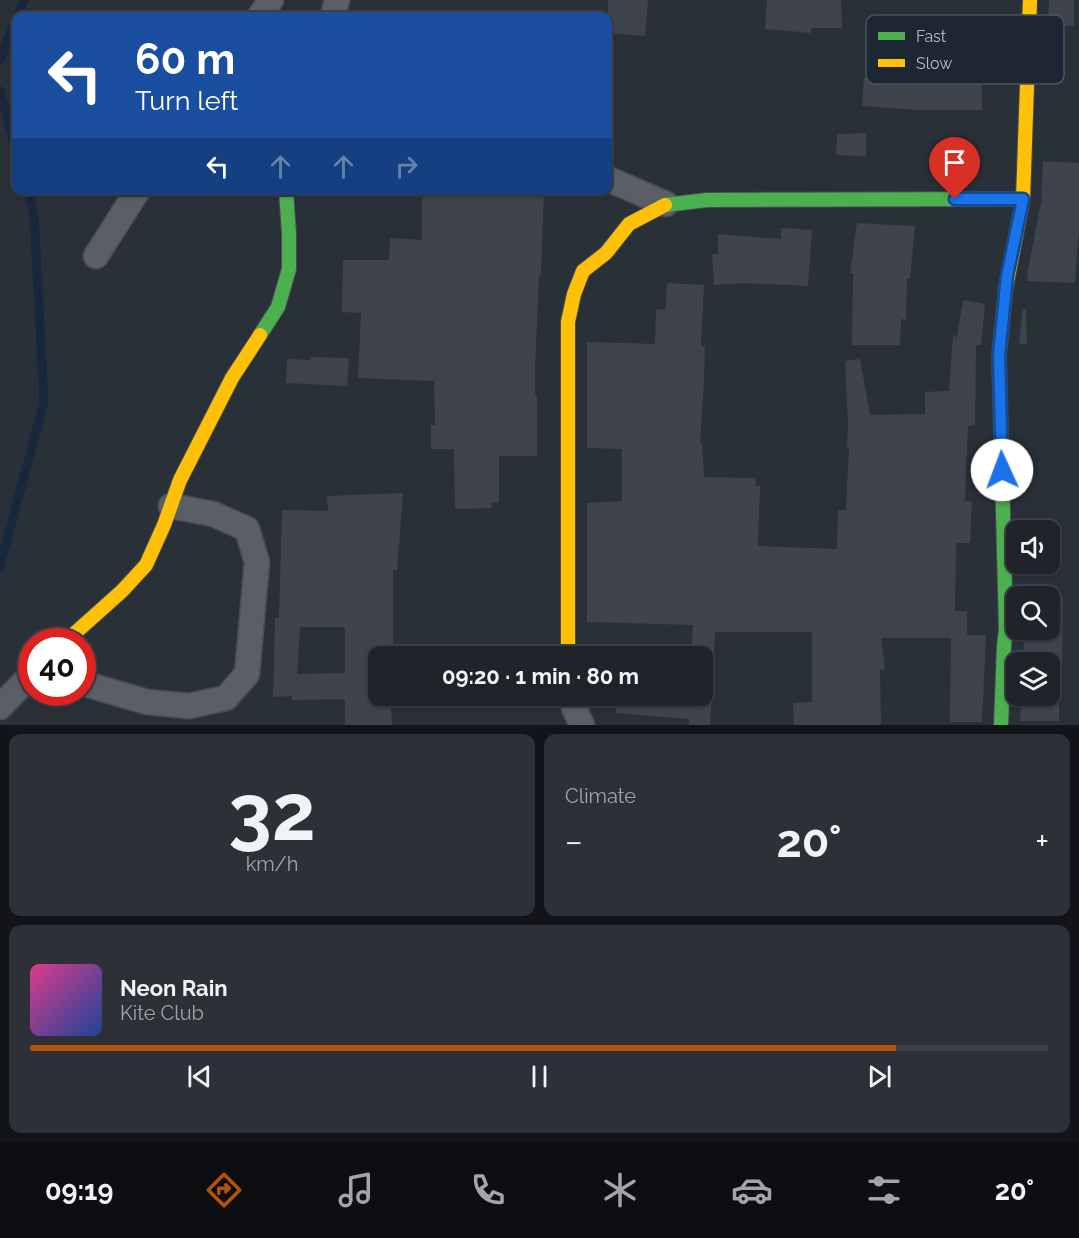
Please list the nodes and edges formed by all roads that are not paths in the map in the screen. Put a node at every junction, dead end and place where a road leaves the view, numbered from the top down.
1 (1030, 0) edge
2 (1029, 15) edge
3 (1027, 84) edge
4 (612, 181) edge
5 (135, 195) edge
6 (286, 195) edge
7 (1023, 199) junction
8 (666, 204) junction
9 (96, 256) dead end
10 (171, 506) junction
11 (81, 628) edge
12 (568, 646) edge
13 (96, 687) edge
14 (18, 688) edge
15 (574, 706) edge
16 (0, 707) edge
17 (582, 725) edge
18 (1001, 725) edge

1 - 2 street
3 - 7 street
4 - 8 street
5 - 9 street
6 - 10 street
7 - 8 street
7 - 18 street
8 - 12 street
10 - 11 street
10 - 13 street
14 - 16 street
15 - 17 street

